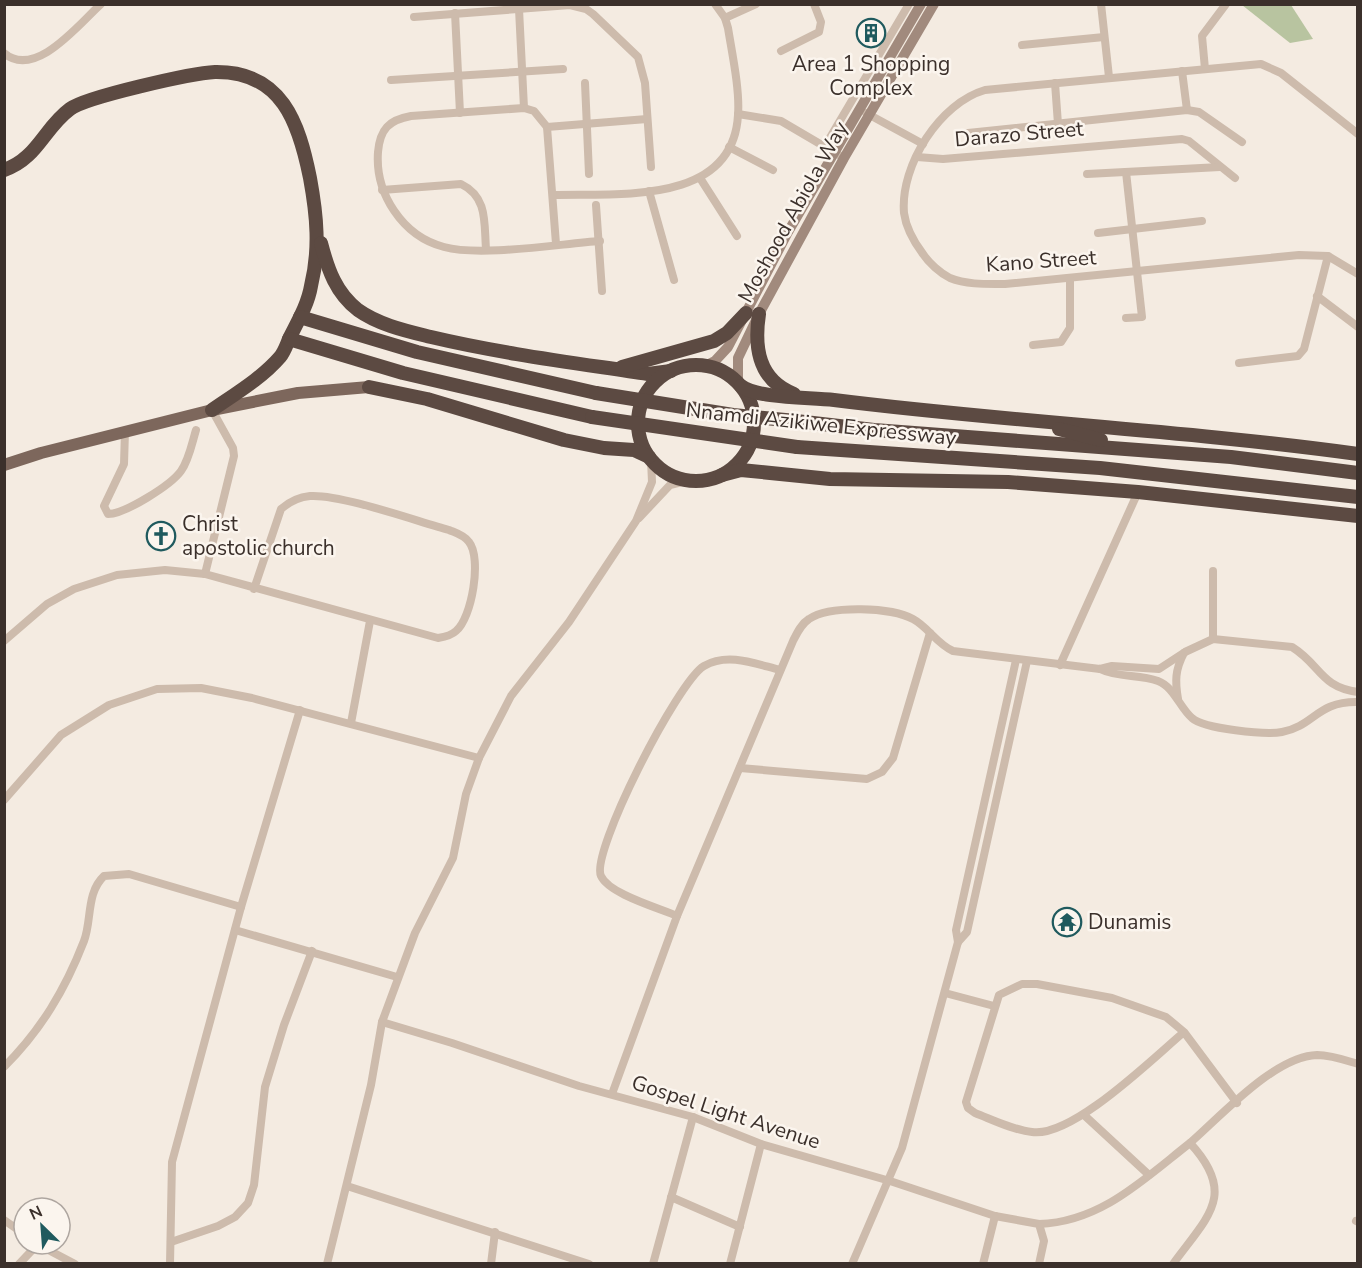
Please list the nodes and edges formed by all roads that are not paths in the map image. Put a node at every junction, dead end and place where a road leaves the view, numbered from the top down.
1 (101, 4) edge
2 (715, 4) edge
3 (756, 4) edge
4 (814, 4) edge
5 (909, 4) edge
6 (921, 4) edge
7 (934, 4) edge
8 (1101, 4) edge
9 (1226, 4) edge
10 (582, 6) edge
11 (519, 9) junction
12 (455, 13) junction
13 (414, 17) dead end
14 (725, 18) junction
15 (1104, 37) junction
16 (1022, 45) dead end
17 (781, 51) dead end
18 (4, 53) edge
19 (563, 69) dead end
20 (1205, 69) junction
21 (1182, 71) junction
22 (523, 72) junction
23 (458, 76) junction
24 (1108, 77) junction
25 (391, 80) dead end
26 (585, 83) dead end
27 (1055, 83) junction
28 (524, 108) junction
29 (859, 109) junction
30 (1187, 110) junction
31 (460, 113) junction
32 (738, 114) junction
33 (870, 115) junction
34 (647, 118) junction
35 (586, 123) junction
36 (1058, 124) junction
37 (548, 126) junction
38 (968, 133) dead end
39 (1358, 134) edge
40 (1242, 142) dead end
41 (923, 144) junction
42 (729, 147) junction
43 (829, 149) junction
44 (917, 157) junction
45 (844, 158) junction
46 (651, 166) dead end
47 (1220, 166) junction
48 (4, 170) edge
49 (773, 170) dead end
50 (1126, 172) junction
51 (589, 174) dead end
52 (1087, 174) dead end
53 (700, 178) junction
54 (1235, 178) dead end
55 (382, 190) junction
56 (649, 191) junction
57 (553, 195) junction
58 (596, 205) dead end
59 (1202, 221) dead end
60 (1134, 228) junction
61 (318, 230) junction
62 (1098, 233) dead end
63 (736, 236) dead end
64 (600, 241) junction
65 (556, 244) junction
66 (486, 249) junction
67 (1328, 256) junction
68 (1139, 272) junction
69 (1358, 274) edge
70 (1070, 278) junction
71 (674, 280) dead end
72 (602, 291) dead end
73 (1317, 296) junction
74 (752, 313) junction
75 (300, 317) junction
76 (1126, 318) dead end
77 (330, 327) junction
78 (1358, 327) edge
79 (412, 332) junction
80 (289, 339) junction
81 (1033, 345) dead end
82 (1239, 363) dead end
83 (705, 366) junction
84 (609, 368) junction
85 (671, 371) junction
86 (739, 384) junction
87 (369, 387) joint
88 (799, 395) junction
89 (212, 410) junction
90 (1028, 421) junction
91 (196, 430) dead end
92 (125, 431) junction
93 (1132, 449) junction
94 (1354, 453) edge
95 (1231, 457) junction
96 (650, 458) junction
97 (4, 465) edge
98 (1100, 468) junction
99 (1358, 473) edge
100 (722, 475) junction
101 (690, 480) junction
102 (1008, 482) junction
103 (1138, 492) junction
104 (1318, 492) junction
105 (1358, 497) edge
106 (1358, 510) edge
107 (1358, 516) edge
108 (636, 521) junction
109 (1213, 571) dead end
110 (205, 574) junction
111 (254, 589) junction
112 (370, 621) junction
113 (930, 633) junction
114 (1213, 639) junction
115 (4, 641) edge
116 (1185, 652) junction
117 (1016, 660) junction
118 (1027, 661) junction
119 (1060, 665) junction
120 (780, 669) junction
121 (1100, 669) junction
122 (1358, 692) edge
123 (1178, 700) junction
124 (1358, 702) edge
125 (300, 710) junction
126 (351, 723) junction
127 (479, 758) junction
128 (740, 768) junction
129 (4, 800) edge
130 (969, 873) junction
131 (979, 876) junction
132 (241, 907) junction
133 (677, 916) junction
134 (235, 930) junction
135 (958, 942) junction
136 (312, 951) junction
137 (397, 977) junction
138 (945, 993) junction
139 (994, 1006) junction
140 (382, 1022) junction
141 (1184, 1032) junction
142 (1358, 1064) edge
143 (4, 1067) edge
144 (612, 1094) junction
145 (1237, 1103) junction
146 (1084, 1115) junction
147 (693, 1117) junction
148 (1190, 1143) junction
149 (761, 1144) junction
150 (1149, 1175) junction
151 (890, 1181) junction
152 (347, 1186) junction
153 (671, 1197) junction
154 (994, 1216) junction
155 (1039, 1224) junction
156 (1052, 1224) junction
157 (740, 1227) junction
158 (495, 1232) junction
159 (171, 1242) junction
160 (1043, 1243) junction
161 (61, 1256) edge
162 (75, 1263) edge
163 (170, 1263) edge
164 (327, 1263) edge
165 (491, 1263) edge
166 (589, 1263) edge
167 (653, 1263) edge
168 (730, 1263) edge
169 (852, 1263) edge
170 (982, 1263) edge
171 (1038, 1263) edge
172 (1173, 1263) edge

1 - 18 street
2 - 14 street
3 - 14 street
4 - 17 street
5 - 43 street
6 - 29 main road, Moshood Abiola Way
7 - 33 main road, Moshood Abiola Way
8 - 15 street
9 - 20 street
10 - 11 street
10 - 34 street
11 - 12 street
11 - 22 street
12 - 13 street
12 - 23 street
14 - 32 street
15 - 16 street
15 - 24 street
19 - 22 street
20 - 21 street, Kano Street
20 - 39 street, Kano Street
21 - 24 street, Kano Street
21 - 30 street
22 - 23 street
22 - 28 street
23 - 25 street
23 - 31 street
24 - 27 street, Kano Street
26 - 35 street
27 - 36 street
27 - 41 street, Kano Street
28 - 31 street
28 - 37 street
29 - 33 street
29 - 43 main road, Moshood Abiola Way
30 - 36 street
30 - 40 street
31 - 55 street
32 - 42 street
32 - 43 street
33 - 41 street
33 - 45 main road, Moshood Abiola Way
34 - 35 street
34 - 46 street
35 - 37 street
35 - 51 street
36 - 38 street
37 - 57 street
41 - 44 street, Kano Street
42 - 49 street
42 - 53 street
43 - 45 street
43 - 74 main road, Moshood Abiola Way
44 - 47 street, Darazo Street
44 - 70 street, Kano Street
45 - 74 main road, Moshood Abiola Way
47 - 50 street
47 - 54 street, Darazo Street
48 - 61 highway
50 - 52 street
50 - 60 street
53 - 56 street
53 - 63 street
55 - 66 street
55 - 66 street
56 - 57 street
56 - 71 street
57 - 65 street
58 - 64 street
59 - 60 street
60 - 62 street
60 - 68 street
61 - 75 highway
61 - 79 highway
64 - 65 street
64 - 72 street
65 - 66 street
67 - 68 street, Kano Street
67 - 69 street, Kano Street
67 - 73 street
68 - 70 street, Kano Street
68 - 76 street
70 - 81 street
73 - 78 street
73 - 82 street
74 - 83 main road, Moshood Abiola Way
74 - 84 highway
74 - 86 main road, Moshood Abiola Way
74 - 88 highway
75 - 77 highway, Nnamdi Azikiwe Expressway
75 - 80 highway
77 - 79 highway
77 - 93 highway, Nnamdi Azikiwe Expressway, bridge
79 - 84 highway, Nnamdi Azikiwe Expressway
80 - 89 highway
80 - 98 highway, Nnamdi Azikiwe Expressway, bridge
83 - 85 highway
83 - 86 highway
84 - 85 highway, Nnamdi Azikiwe Expressway
85 - 96 highway
86 - 88 highway, Nnamdi Azikiwe Expressway
86 - 100 highway
87 - 89 main road
87 - 96 highway
88 - 90 highway, Nnamdi Azikiwe Expressway
89 - 92 main road
89 - 110 street
90 - 93 highway
90 - 94 highway, Nnamdi Azikiwe Expressway
91 - 92 street
92 - 97 main road
93 - 95 highway, Nnamdi Azikiwe Expressway
94 - 95 highway
95 - 99 highway, Nnamdi Azikiwe Expressway
96 - 101 highway
96 - 108 street
98 - 102 highway
98 - 104 highway, Nnamdi Azikiwe Expressway
100 - 101 highway
100 - 102 highway, Nnamdi Azikiwe Expressway
101 - 108 street
102 - 103 highway, Nnamdi Azikiwe Expressway
103 - 107 highway, Nnamdi Azikiwe Expressway
103 - 119 street
104 - 105 highway, Nnamdi Azikiwe Expressway
104 - 106 highway
108 - 127 street
109 - 114 street
110 - 111 street
110 - 115 street
111 - 112 street
111 - 112 street
112 - 126 street
113 - 117 street
113 - 120 street
113 - 128 street
114 - 116 street
114 - 122 street
116 - 121 street
116 - 123 street
117 - 118 street
117 - 130 street
118 - 119 street
118 - 131 street
119 - 121 street
120 - 128 street
120 - 133 street
121 - 123 street
123 - 124 street
125 - 126 street
125 - 129 street
125 - 132 street
126 - 127 street
127 - 137 street
128 - 133 street
130 - 131 street
130 - 135 street
131 - 135 street
132 - 134 street
132 - 143 street
133 - 144 street
134 - 136 street
134 - 159 street
135 - 138 street
136 - 137 street
136 - 159 street
137 - 140 street
138 - 139 street
138 - 151 street
139 - 141 street
139 - 146 street
140 - 144 street, Gospel Light Avenue
140 - 152 street
141 - 145 street
141 - 146 street
142 - 145 street, Gospel Light Avenue
144 - 147 street, Gospel Light Avenue
145 - 148 street, Gospel Light Avenue
146 - 150 street
147 - 149 street, Gospel Light Avenue
147 - 153 street
148 - 150 street, Gospel Light Avenue
148 - 172 street
149 - 151 street, Gospel Light Avenue
149 - 157 street
150 - 156 street, Gospel Light Avenue
151 - 154 street, Gospel Light Avenue
151 - 169 street
152 - 158 street
152 - 164 street
153 - 157 street
153 - 167 street
154 - 155 street, Gospel Light Avenue
154 - 170 street
155 - 156 street, Gospel Light Avenue
155 - 160 street
156 - 160 street
157 - 168 street
158 - 165 street
158 - 166 street
159 - 163 street
160 - 171 street
161 - 162 street

